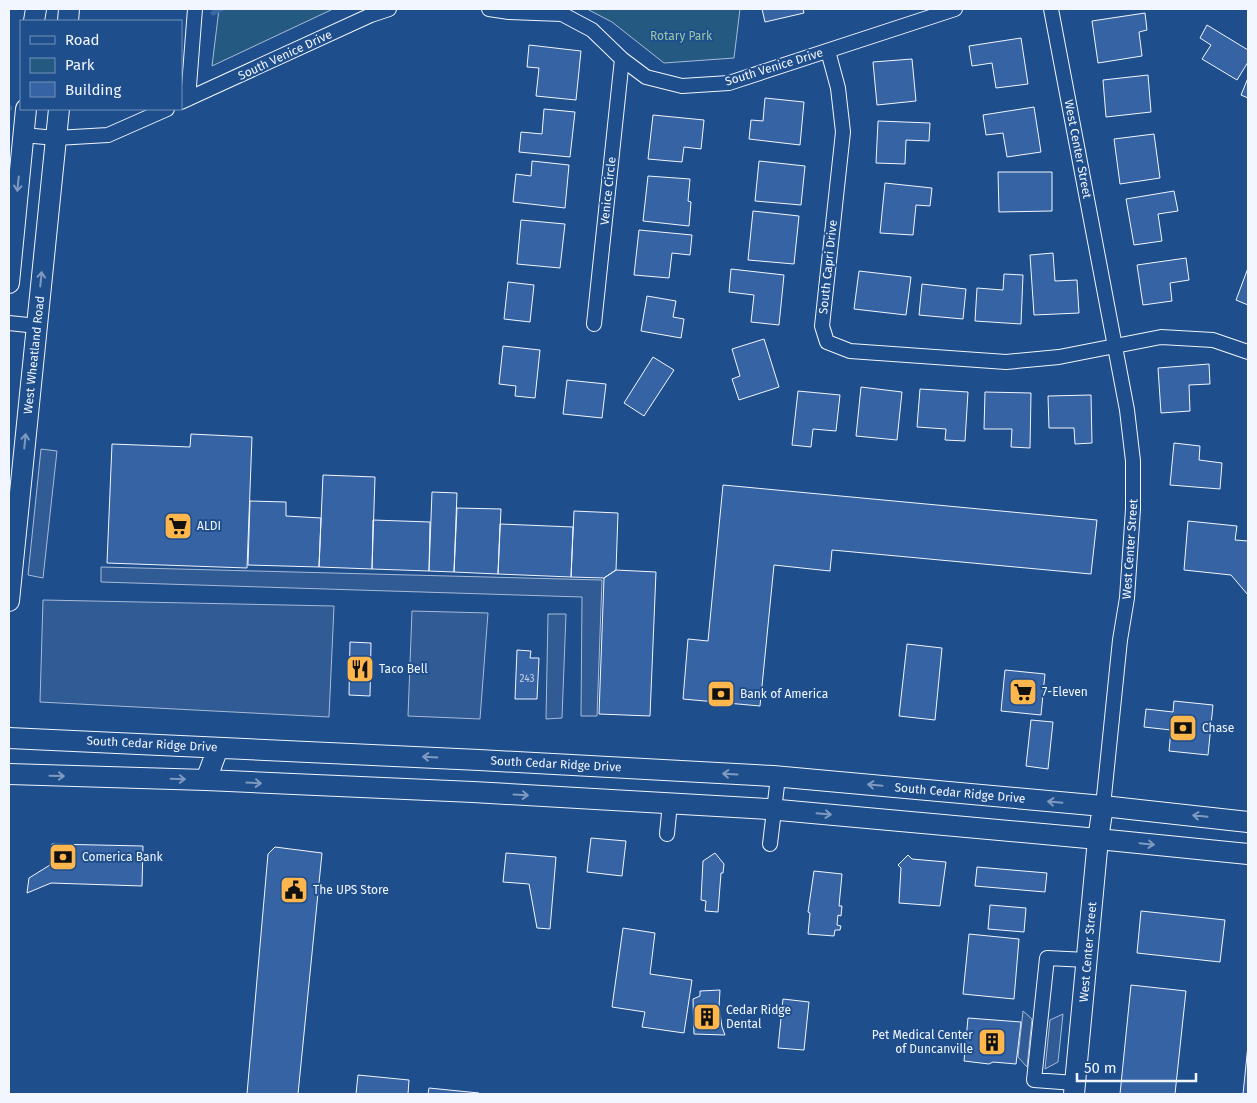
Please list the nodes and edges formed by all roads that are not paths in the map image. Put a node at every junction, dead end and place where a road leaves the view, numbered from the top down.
1 (195, 9) edge
2 (389, 9) edge
3 (489, 9) edge
4 (955, 9) edge
5 (1051, 9) edge
6 (828, 51) junction
7 (622, 59) junction
8 (185, 100) edge
9 (26, 110) edge
10 (59, 110) edge
11 (165, 110) edge
12 (23, 135) junction
13 (56, 138) junction
14 (9, 283) edge
15 (9, 323) edge
16 (594, 324) dead end
17 (36, 326) junction
18 (1115, 347) junction
19 (1248, 352) edge
20 (14, 497) edge
21 (9, 601) edge
22 (9, 738) edge
23 (218, 748) junction
24 (479, 760) junction
25 (9, 774) edge
26 (778, 777) junction
27 (206, 780) junction
28 (473, 792) junction
29 (670, 803) junction
30 (1103, 806) junction
31 (775, 810) junction
32 (1248, 822) edge
33 (667, 834) dead end
34 (1098, 838) junction
35 (770, 844) dead end
36 (1248, 854) edge
37 (1087, 960) junction
38 (1074, 1089) edge

1 - 8 street
2 - 8 street, South Venice Drive
3 - 7 street, South Venice Drive
4 - 6 street, South Venice Drive
5 - 18 street, West Center Street
6 - 7 street, South Venice Drive
6 - 18 street, South Capri Drive
7 - 16 street, Venice Circle
9 - 12 main road
10 - 13 main road, West Wheatland Road
11 - 13 street
12 - 13 street
12 -> 14 main road
17 -> 13 main road, West Wheatland Road
15 - 17 street
20 -> 17 main road, West Wheatland Road
18 - 19 street, South Capri Drive
18 - 30 street, West Center Street
20 - 21 main road, West Wheatland Road
22 - 23 main road, South Cedar Ridge Drive
24 -> 23 main road, South Cedar Ridge Drive
23 - 27 main road
26 -> 24 main road, South Cedar Ridge Drive
24 - 28 main road
25 -> 27 main road
30 -> 26 main road, South Cedar Ridge Drive
26 - 31 street
27 -> 28 main road
28 -> 29 main road
29 - 31 main road
29 - 33 street
32 -> 30 main road, South Cedar Ridge Drive
30 - 34 main road, West Center Street
31 -> 34 main road
31 - 35 street
34 -> 36 main road
34 - 37 main road, West Center Street
37 - 38 main road, West Center Street
37 - 38 street

